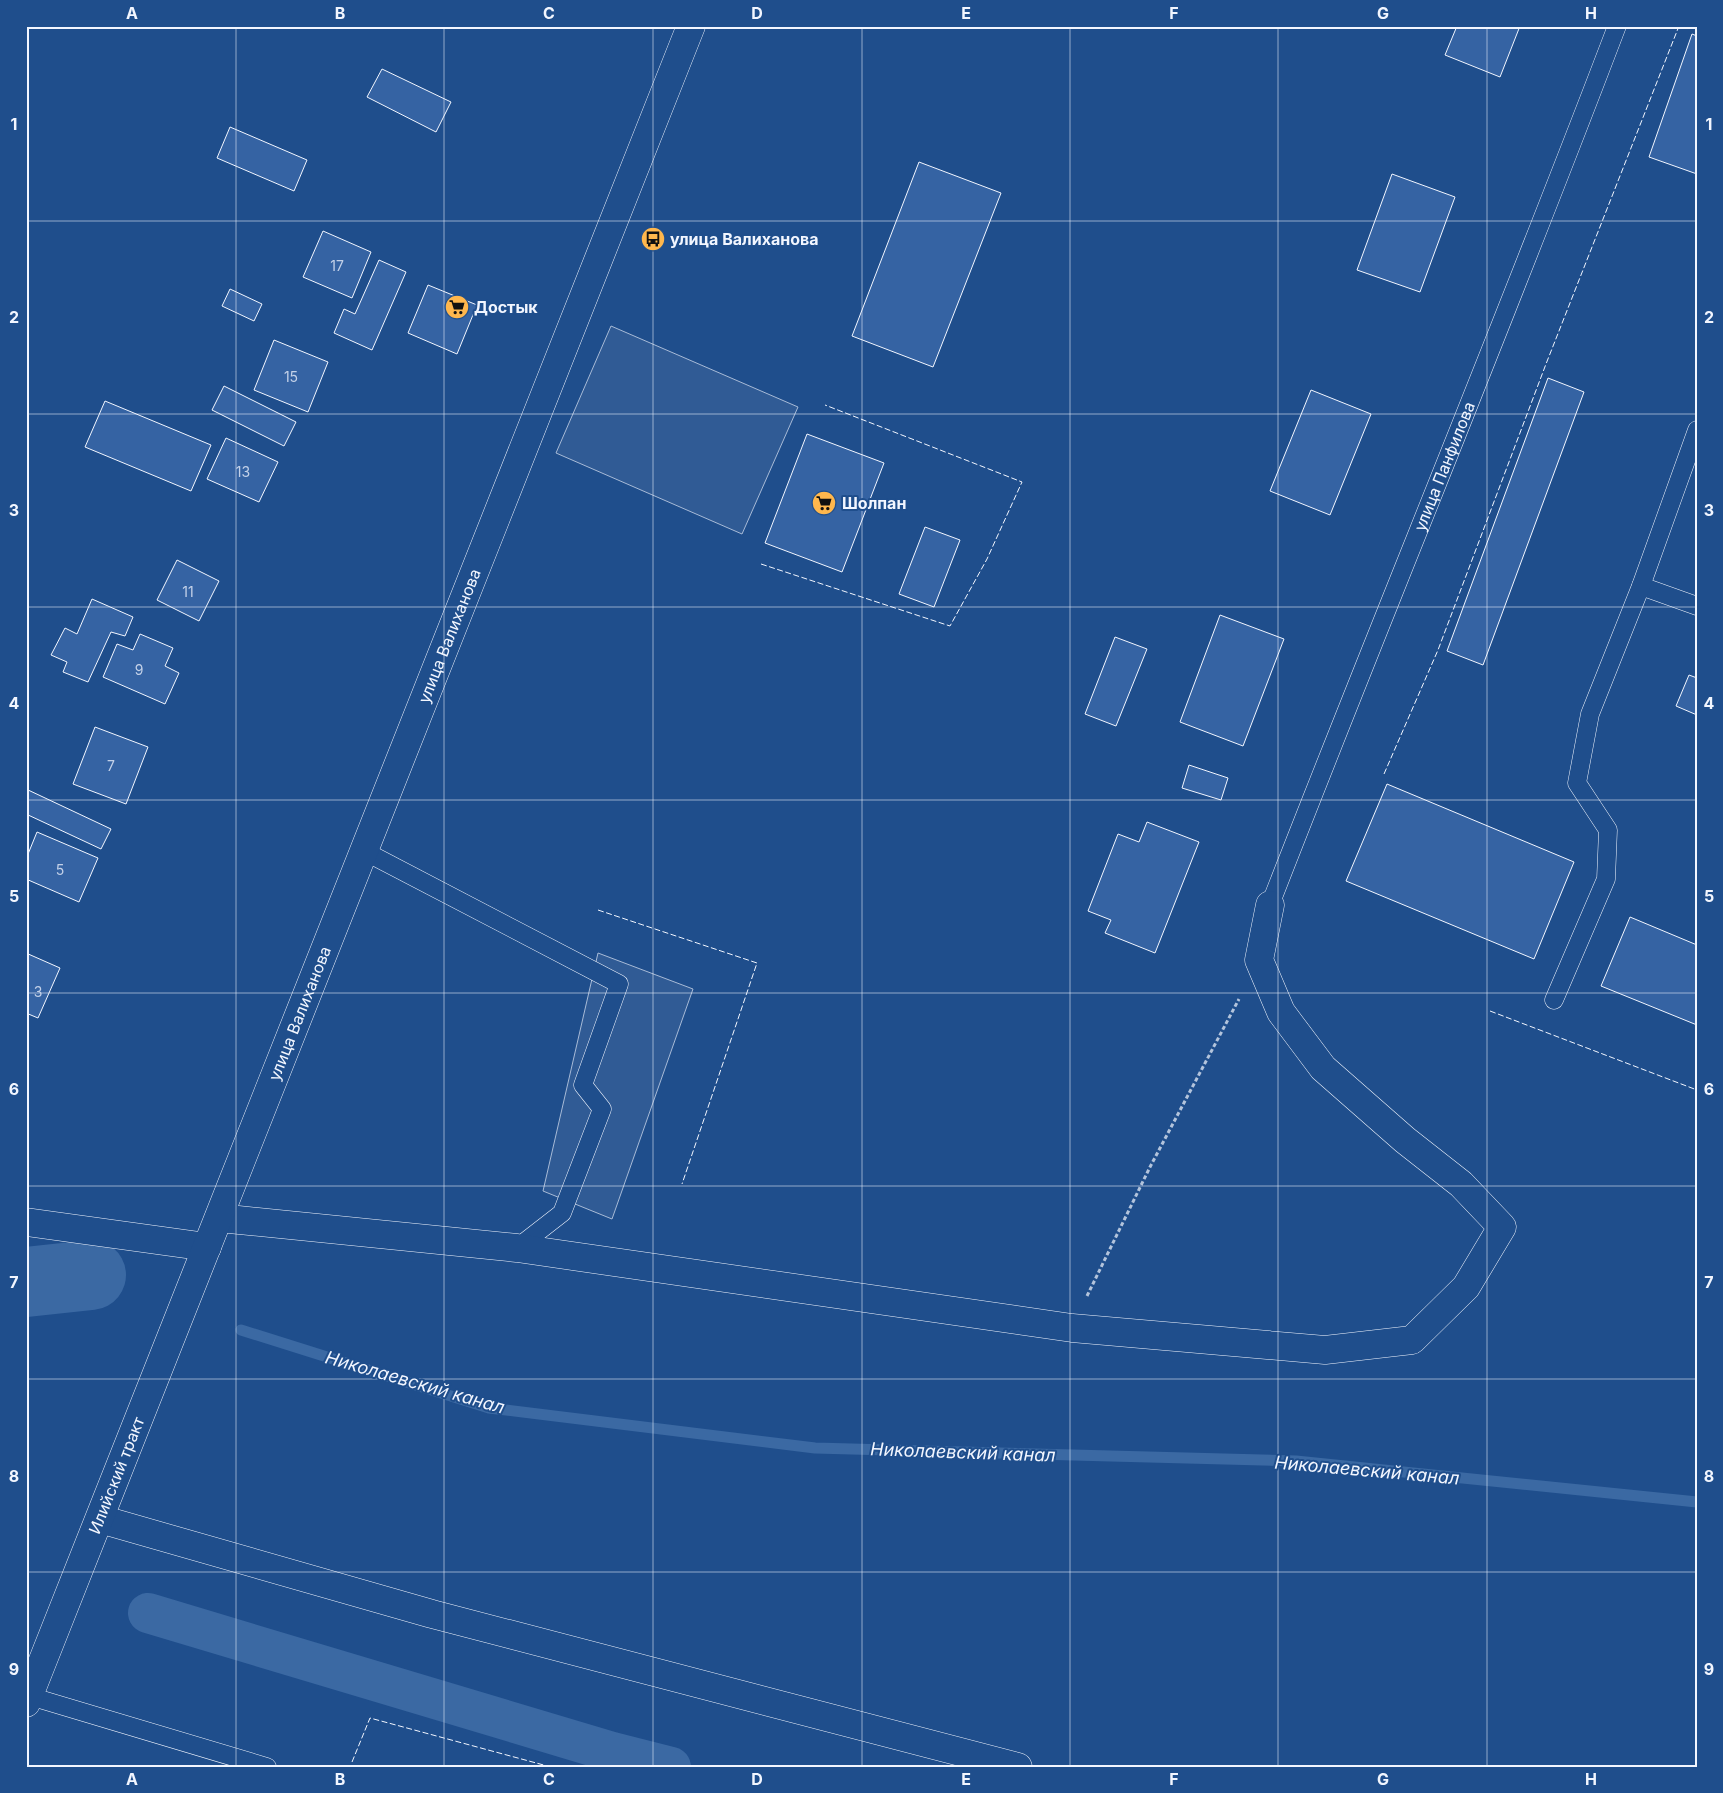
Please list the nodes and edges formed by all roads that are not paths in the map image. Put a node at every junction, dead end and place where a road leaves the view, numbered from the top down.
1 (691, 26) edge
2 (1617, 26) edge
3 (1697, 430) edge
4 (1641, 586) junction
5 (1697, 606) edge
6 (364, 851) junction
7 (1270, 905) joint
8 (1554, 1000) dead end
9 (219, 1218) junction
10 (26, 1222) edge
11 (207, 1247) junction
12 (517, 1248) junction
13 (100, 1519) junction
14 (27, 1698) edge
15 (267, 1767) edge
16 (1018, 1767) edge

1 - 6 street, улица Валиханова
2 - 7 lane, улица Панфилова
3 - 4 lane
4 - 5 lane
4 - 8 lane
6 - 9 street, улица Валиханова
6 - 12 lane
7 - 12 street
9 - 11 street, улица Валиханова
9 - 12 street
10 - 11 street
11 - 13 street, Илийский тракт
13 - 14 street, Илийский тракт
13 - 16 street
14 - 15 lane

